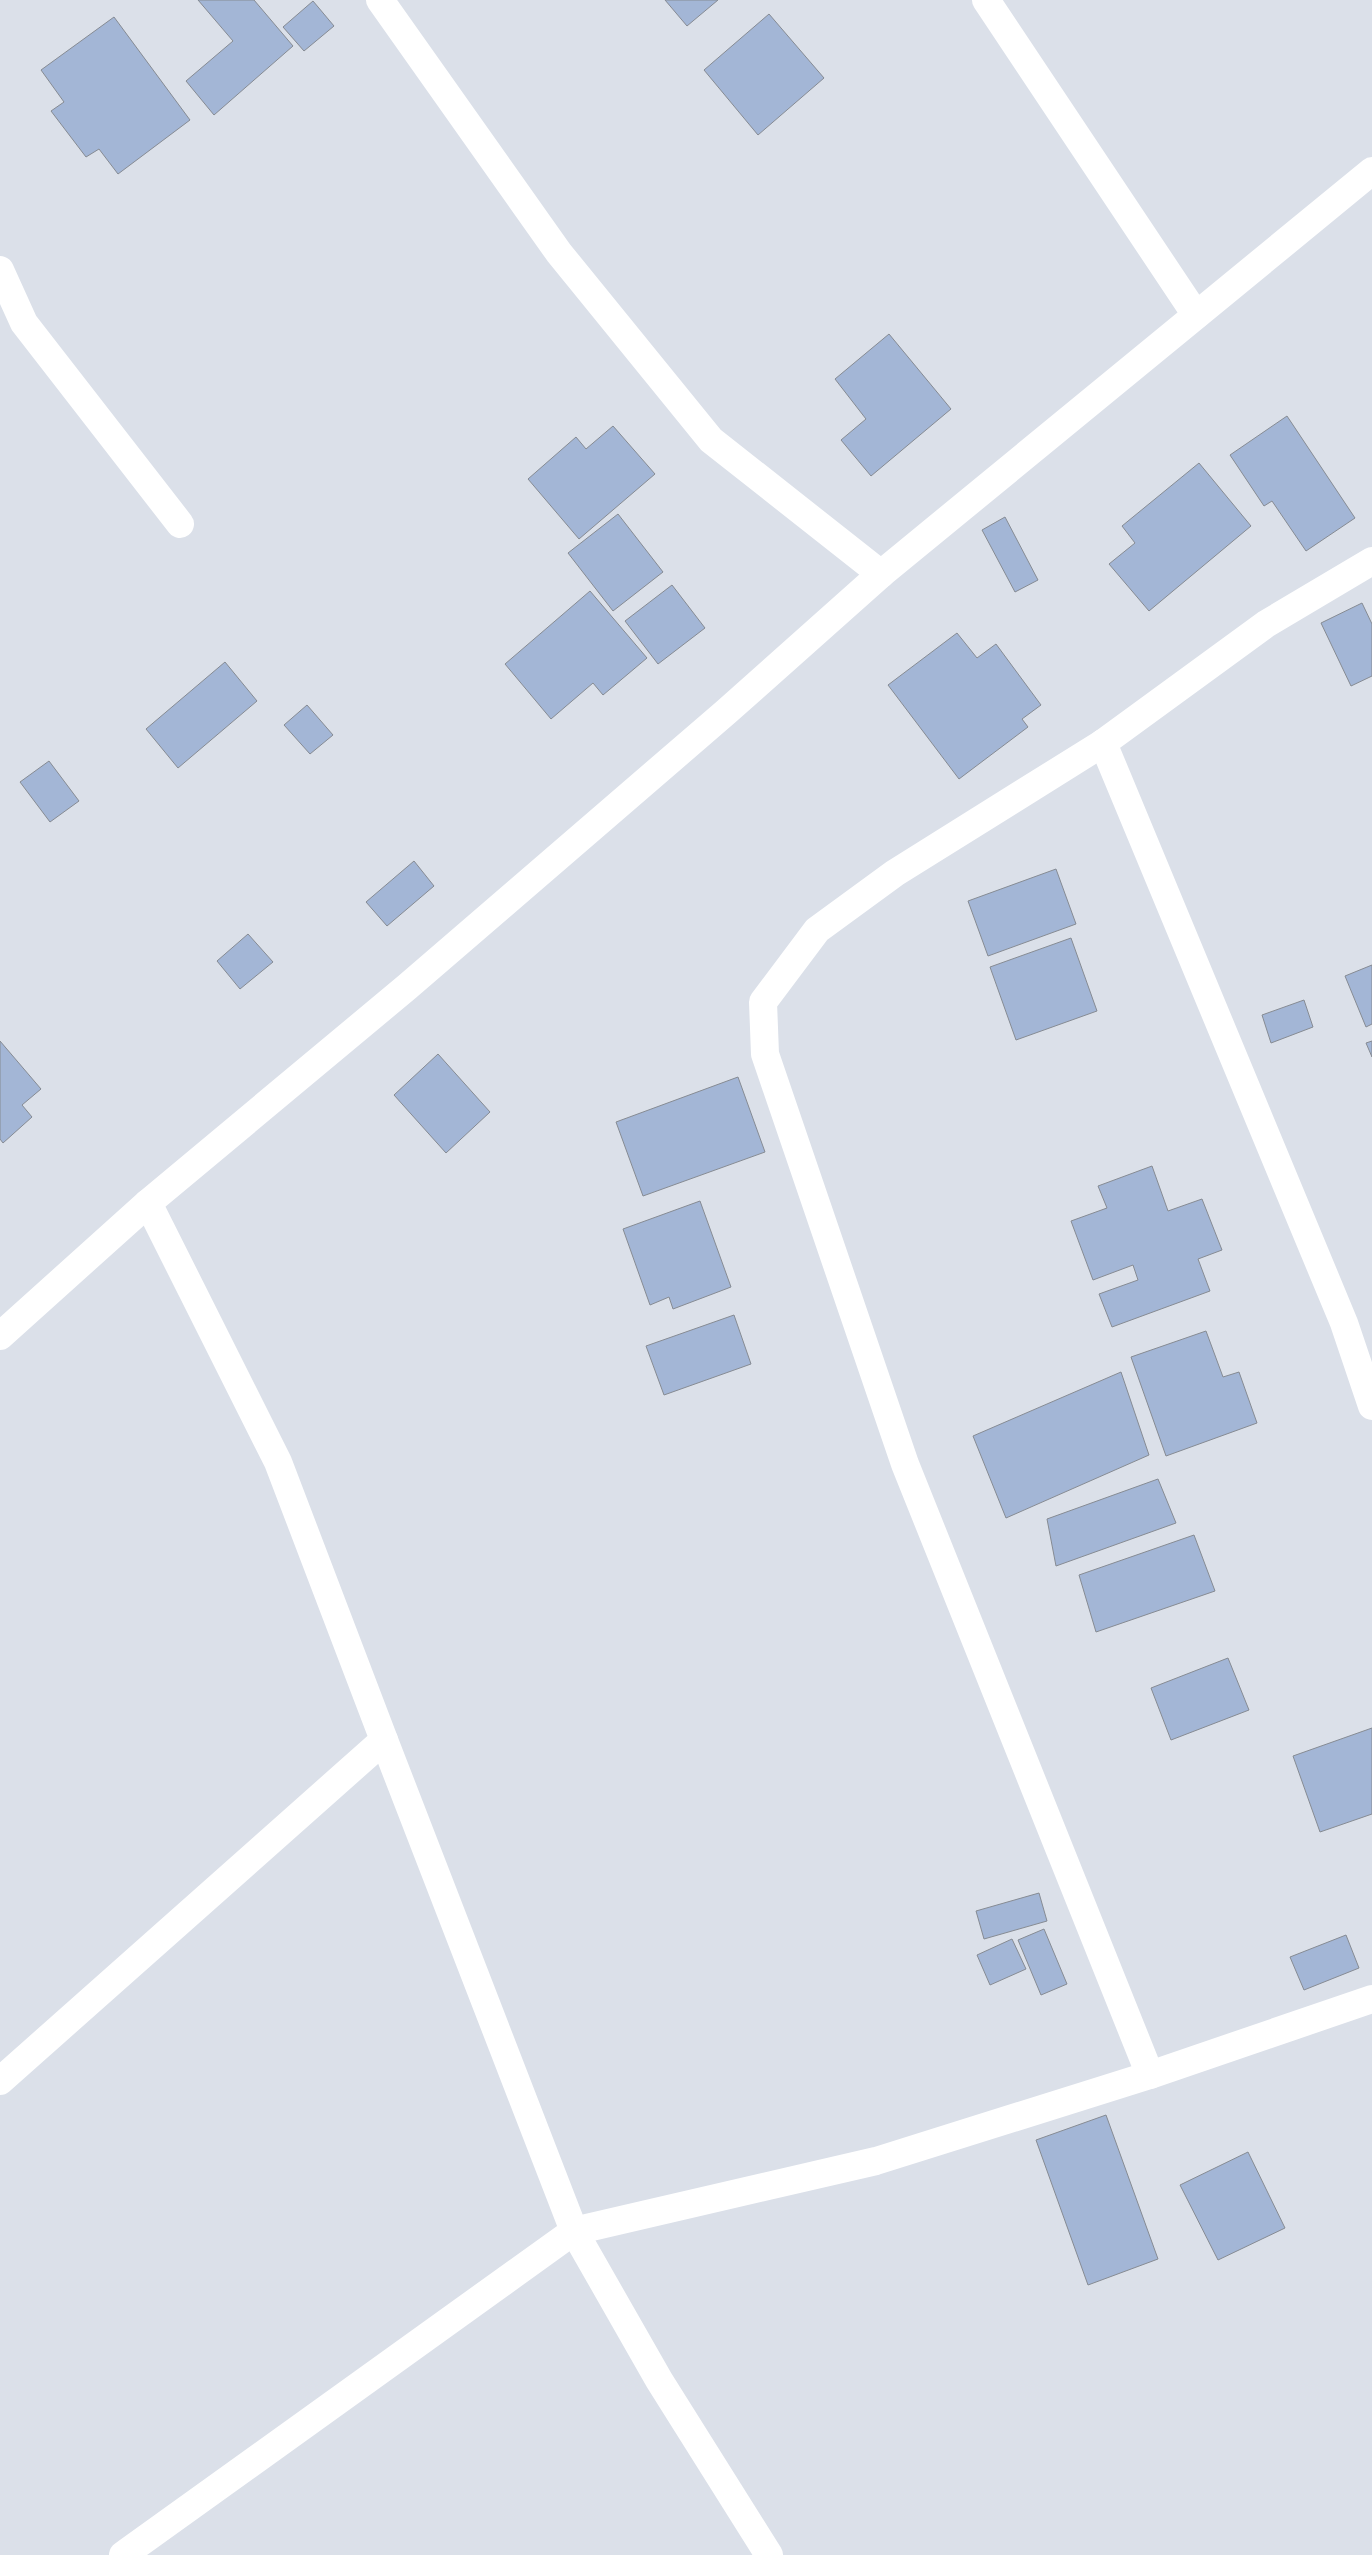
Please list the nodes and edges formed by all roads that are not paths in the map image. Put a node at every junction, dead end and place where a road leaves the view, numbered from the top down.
1 (380, 0) edge
2 (986, 0) edge
3 (1372, 171) edge
4 (0, 270) edge
5 (1196, 315) junction
6 (180, 524) dead end
7 (1372, 561) edge
8 (881, 574) junction
9 (1103, 743) junction
10 (148, 1203) junction
11 (0, 1336) edge
12 (1372, 1406) edge
13 (384, 1740) junction
14 (1372, 1999) edge
15 (1150, 2075) junction
16 (0, 2081) edge
17 (574, 2232) junction
18 (123, 2555) edge
19 (769, 2555) edge

1 - 8 street
2 - 5 street
3 - 5 street
4 - 6 street
5 - 8 street
7 - 9 street
8 - 10 street
9 - 12 street
9 - 15 street
10 - 11 street
10 - 13 street
13 - 16 street
13 - 17 street
14 - 15 street
15 - 17 street
17 - 18 street
17 - 19 street

